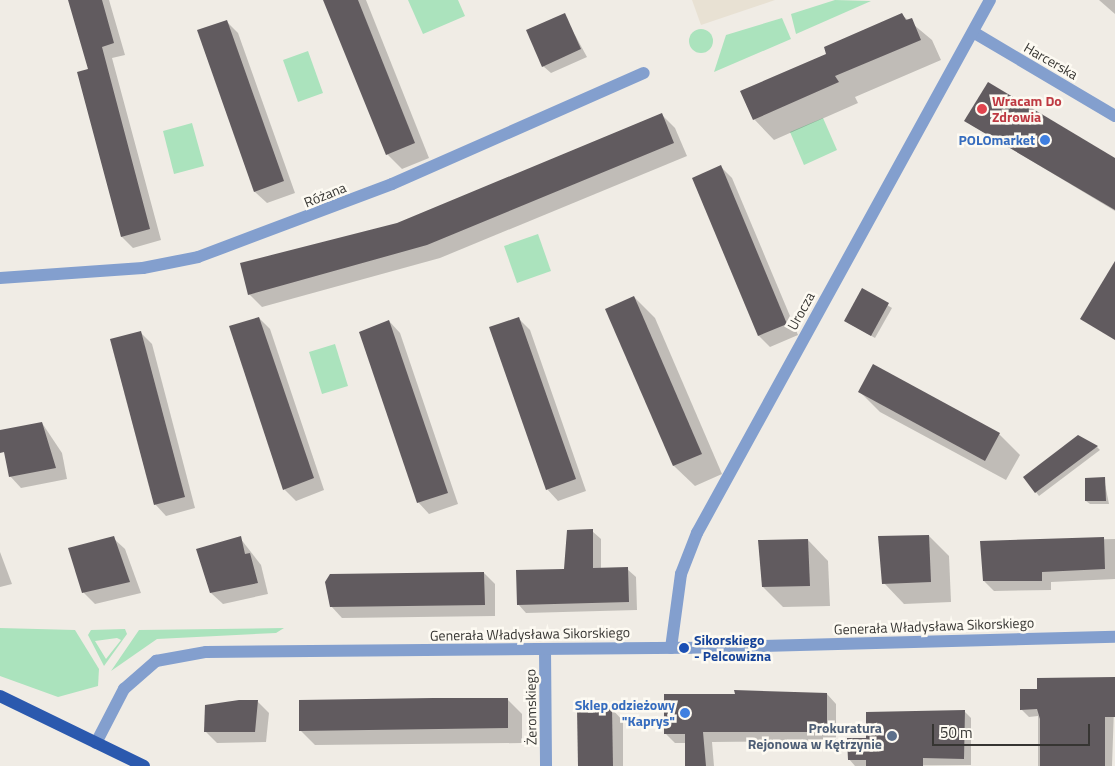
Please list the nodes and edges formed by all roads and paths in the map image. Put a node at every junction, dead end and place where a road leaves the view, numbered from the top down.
1 (990, 0) edge
2 (972, 32) junction
3 (644, 73) dead end
4 (1115, 116) edge
5 (0, 278) edge
6 (1115, 636) edge
7 (544, 648) junction
8 (671, 648) junction
9 (0, 696) edge
10 (96, 743) junction
11 (144, 766) edge
12 (546, 766) edge

1 - 2 street, Urocza
2 - 4 street, Harcerska
2 - 8 street, Urocza
3 - 5 street, Różana
6 - 8 street, Generała Władysława Sikorskiego
7 - 8 street, Generała Władysława Sikorskiego
7 - 10 street, Generała Władysława Sikorskiego
7 - 12 street, Żeromskiego
9 - 10 main road
10 - 11 main road

